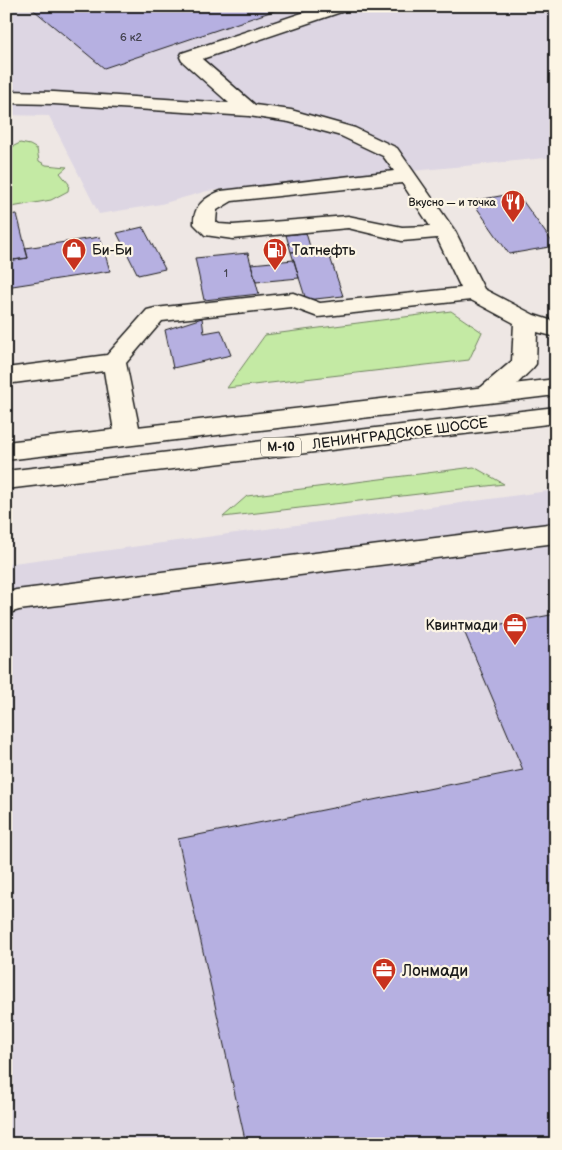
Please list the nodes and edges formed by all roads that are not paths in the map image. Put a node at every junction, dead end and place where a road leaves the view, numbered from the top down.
1 (341, 6) edge
2 (6, 97) edge
3 (249, 110) junction
4 (408, 176) junction
5 (444, 231) junction
6 (475, 292) junction
7 (526, 320) junction
8 (556, 330) edge
9 (114, 362) junction
10 (6, 376) edge
11 (556, 387) edge
12 (488, 395) junction
13 (556, 415) edge
14 (128, 437) junction
15 (6, 451) edge
16 (6, 480) edge
17 (556, 533) edge
18 (6, 604) edge

1 - 3 main road
2 - 3 main road
3 - 4 main road
4 - 5 main road
4 - 5 main road
5 - 6 main road
6 - 7 main road
6 - 9 main road
7 - 8 main road
7 - 12 main road
9 - 10 main road
9 - 14 main road
11 - 12 main road, ЛЕНИНГРАДСКОЕ ШОССЕ / М-10
12 - 14 main road, ЛЕНИНГРАДСКОЕ ШОССЕ / М-10
13 - 16 main road, ЛЕНИНГРАДСКОЕ ШОССЕ / М-10
14 - 15 main road, ЛЕНИНГРАДСКОЕ ШОССЕ / М-10
17 - 18 main road

